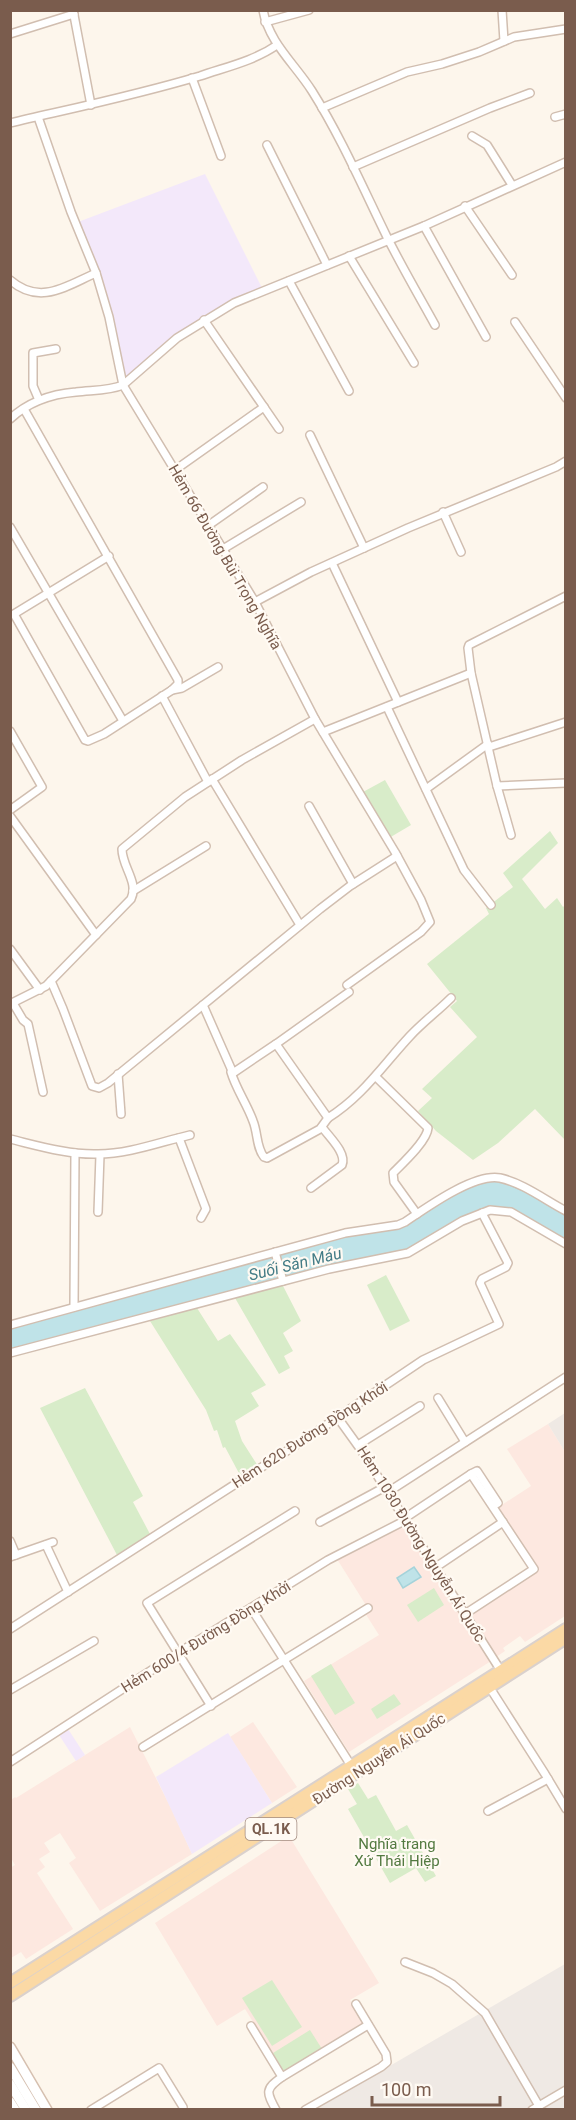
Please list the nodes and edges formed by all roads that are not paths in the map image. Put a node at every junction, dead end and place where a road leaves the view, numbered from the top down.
1 (263, 10) edge
2 (309, 10) edge
3 (502, 10) edge
4 (73, 12) edge
5 (265, 22) junction
6 (566, 29) edge
7 (10, 34) edge
8 (504, 41) junction
9 (277, 45) junction
10 (192, 78) junction
11 (530, 93) dead end
12 (91, 105) junction
13 (322, 108) junction
14 (566, 114) edge
15 (38, 117) junction
16 (555, 117) dead end
17 (10, 123) edge
18 (472, 136) dead end
19 (267, 145) dead end
20 (221, 156) dead end
21 (566, 162) edge
22 (353, 167) junction
23 (512, 185) junction
24 (465, 206) junction
25 (424, 226) junction
26 (388, 240) junction
27 (349, 256) junction
28 (327, 265) junction
29 (96, 273) junction
30 (512, 275) dead end
31 (289, 281) junction
32 (12, 285) edge
33 (204, 320) junction
34 (515, 322) dead end
35 (435, 325) dead end
36 (486, 337) dead end
37 (56, 349) dead end
38 (414, 363) dead end
39 (123, 385) junction
40 (349, 391) dead end
41 (566, 398) edge
42 (39, 400) junction
43 (264, 408) junction
44 (24, 409) junction
45 (10, 418) edge
46 (279, 429) dead end
47 (309, 435) dead end
48 (566, 461) edge
49 (175, 470) junction
50 (263, 487) dead end
51 (301, 502) dead end
52 (443, 513) junction
53 (209, 525) junction
54 (10, 527) edge
55 (364, 548) junction
56 (223, 549) junction
57 (460, 552) dead end
58 (109, 556) junction
59 (332, 563) junction
60 (48, 592) junction
61 (566, 596) edge
62 (255, 602) junction
63 (218, 667) dead end
64 (471, 673) junction
65 (172, 690) junction
66 (162, 696) junction
67 (398, 702) junction
68 (387, 706) junction
69 (315, 719) junction
70 (123, 721) junction
71 (566, 722) edge
72 (10, 731) edge
73 (323, 732) junction
74 (488, 745) junction
75 (210, 780) junction
76 (566, 783) edge
77 (497, 786) junction
78 (426, 789) junction
79 (309, 806) dead end
80 (10, 810) edge
81 (10, 816) edge
82 (511, 835) dead end
83 (206, 846) dead end
84 (397, 856) junction
85 (353, 884) junction
86 (133, 891) junction
87 (491, 905) dead end
88 (300, 925) junction
89 (96, 935) junction
90 (10, 949) edge
91 (51, 981) junction
92 (40, 990) junction
93 (451, 998) dead end
94 (12, 1004) edge
95 (203, 1005) junction
96 (276, 1044) junction
97 (231, 1072) junction
98 (118, 1074) junction
99 (376, 1077) junction
100 (43, 1092) dead end
101 (121, 1114) dead end
102 (328, 1118) junction
103 (322, 1127) junction
104 (190, 1136) dead end
105 (179, 1138) junction
106 (10, 1139) edge
107 (75, 1153) junction
108 (100, 1155) junction
109 (311, 1188) dead end
110 (566, 1211) edge
111 (98, 1212) dead end
112 (482, 1213) junction
113 (417, 1214) junction
114 (201, 1218) dead end
115 (566, 1244) edge
116 (275, 1252) junction
117 (283, 1281) junction
118 (74, 1307) junction
119 (10, 1325) edge
120 (10, 1353) edge
121 (566, 1377) edge
122 (438, 1398) dead end
123 (420, 1406) dead end
124 (338, 1418) junction
125 (465, 1442) junction
126 (358, 1445) junction
127 (387, 1490) junction
128 (296, 1511) dead end
129 (405, 1519) junction
130 (320, 1522) dead end
131 (503, 1522) junction
132 (10, 1541) edge
133 (13, 1556) edge
134 (436, 1567) junction
135 (68, 1592) junction
136 (251, 1608) junction
137 (368, 1608) dead end
138 (465, 1614) junction
139 (10, 1629) edge
140 (566, 1629) edge
141 (566, 1638) edge
142 (94, 1641) dead end
143 (178, 1653) junction
144 (284, 1660) junction
145 (503, 1674) junction
146 (487, 1684) junction
147 (10, 1690) edge
148 (467, 1698) junction
149 (211, 1706) junction
150 (143, 1747) dead end
151 (10, 1762) edge
152 (352, 1767) junction
153 (548, 1779) junction
154 (566, 1809) edge
155 (488, 1811) dead end
156 (405, 1962) dead end
157 (10, 1983) edge
158 (11, 1996) edge
159 (356, 2004) dead end
160 (368, 2025) junction
161 (251, 2026) dead end
162 (10, 2047) edge
163 (10, 2067) edge
164 (282, 2077) junction
165 (10, 2084) edge
166 (566, 2091) edge
167 (10, 2102) edge
168 (183, 2107) dead end
169 (536, 2108) edge
170 (15, 2109) edge
171 (26, 2109) edge
172 (36, 2109) edge
173 (47, 2109) edge
174 (91, 2109) edge
175 (276, 2109) edge
176 (305, 2109) edge

1 - 5 street
2 - 5 street
3 - 8 street
4 - 7 street
4 - 12 street
5 - 9 street
6 - 8 street
8 - 13 street
9 - 10 street
9 - 13 street
10 - 12 street
10 - 20 street
11 - 22 street
12 - 15 street
13 - 22 street
14 - 16 street
15 - 17 street
15 - 29 street, Hẻm 66 Đường Bùi Trọng Nghĩa
18 - 23 street
19 - 28 street
21 - 23 street
22 - 26 street
23 - 24 street
24 - 25 street
24 - 30 street
25 - 26 street
25 - 36 street
26 - 27 street
26 - 35 street
27 - 28 street
27 - 38 street
28 - 31 street
29 - 32 street
29 - 39 street, Hẻm 66 Đường Bùi Trọng Nghĩa
31 - 33 street
31 - 40 street
33 - 39 street
33 - 43 street
34 - 41 street
37 - 42 street
39 - 42 street
39 - 49 street, Hẻm 66 Đường Bùi Trọng Nghĩa
42 - 44 street
43 - 46 street
43 - 49 street
44 - 45 street
44 - 58 street
47 - 55 street
48 - 52 street
49 - 53 street, Hẻm 66 Đường Bùi Trọng Nghĩa
50 - 53 street
51 - 56 street
52 - 55 street
52 - 57 street
53 - 56 street, Hẻm 66 Đường Bùi Trọng Nghĩa
54 - 60 street
55 - 59 street
56 - 62 street, Hẻm 66 Đường Bùi Trọng Nghĩa
58 - 60 street
58 - 65 street
59 - 62 street
59 - 67 street
60 - 70 street
60 - 70 street
61 - 64 street
62 - 69 street, Hẻm 66 Đường Bùi Trọng Nghĩa
63 - 65 street
64 - 67 street
64 - 74 street
65 - 66 street
66 - 70 street
66 - 75 street
67 - 68 street
68 - 73 street
68 - 78 street
69 - 73 street, Hẻm 66 Đường Bùi Trọng Nghĩa
69 - 75 street
71 - 74 street
72 - 80 street
73 - 84 street, Hẻm 66 Đường Bùi Trọng Nghĩa
74 - 77 street
74 - 78 street
75 - 86 street
75 - 88 street
76 - 77 street
77 - 82 street
78 - 87 street
79 - 85 street
81 - 89 street
83 - 86 street
84 - 85 street
84 - 96 street, Hẻm 66 Đường Bùi Trọng Nghĩa
85 - 88 street
86 - 89 street
88 - 95 street
89 - 91 street
90 - 92 street
91 - 92 street
91 - 98 street
92 - 94 street
93 - 99 street
94 - 100 street
95 - 97 street
95 - 98 street
96 - 97 street
96 - 102 street
97 - 103 street
98 - 101 street
99 - 102 street
99 - 113 street
102 - 103 street
103 - 109 street
104 - 105 street
105 - 108 street
105 - 114 street
106 - 107 street
107 - 108 street
107 - 118 street
108 - 111 street
110 - 113 street
112 - 115 street
112 - 117 street
112 - 124 street, Hẻm 620 Đường Đồng Khởi
113 - 116 street
116 - 117 street
116 - 118 street
117 - 120 street
118 - 119 street
121 - 125 street
122 - 125 street
123 - 126 street
124 - 126 street, Hẻm 1030 Đường Nguyễn Ái Quốc
124 - 135 street, Hẻm 620 Đường Đồng Khởi
125 - 127 street
126 - 127 street, Hẻm 1030 Đường Nguyễn Ái Quốc
127 - 129 street, Hẻm 1030 Đường Nguyễn Ái Quốc
127 - 130 street
128 - 143 street
129 - 131 street, Hẻm 600/4 Đường Đồng Khởi
129 - 134 street, Hẻm 1030 Đường Nguyễn Ái Quốc
129 - 136 street, Hẻm 600/4 Đường Đồng Khởi
131 - 134 street
131 - 138 street
132 - 133 street
133 - 135 street
134 - 138 street, Hẻm 1030 Đường Nguyễn Ái Quốc
135 - 139 street, Hẻm 620 Đường Đồng Khởi
136 - 143 street, Hẻm 600/4 Đường Đồng Khởi
136 - 144 street
137 - 144 street
138 - 145 street, Hẻm 1030 Đường Nguyễn Ái Quốc
140 - 145 main road, Đường Nguyễn Ái Quốc / QL.1K
141 - 145 main road, Đường Nguyễn Ái Quốc / QL.1K
142 - 147 street
143 - 149 street
143 - 151 street, Hẻm 600/4 Đường Đồng Khởi
144 - 149 street
144 - 152 street
145 - 146 main road, Đường Nguyễn Ái Quốc / QL.1K
146 - 148 main road, Đường Nguyễn Ái Quốc / QL.1K
146 - 153 street
148 - 152 main road, Đường Nguyễn Ái Quốc / QL.1K
148 - 158 main road, Đường Nguyễn Ái Quốc / QL.1K
149 - 150 street
152 - 157 main road, Đường Nguyễn Ái Quốc / QL.1K
153 - 154 street
153 - 155 street
156 - 169 street
159 - 160 street
160 - 164 street
160 - 176 street
161 - 164 street
162 - 173 main road
163 - 172 main road
164 - 175 street
165 - 171 main road
166 - 169 street
167 - 170 main road
168 - 174 street

